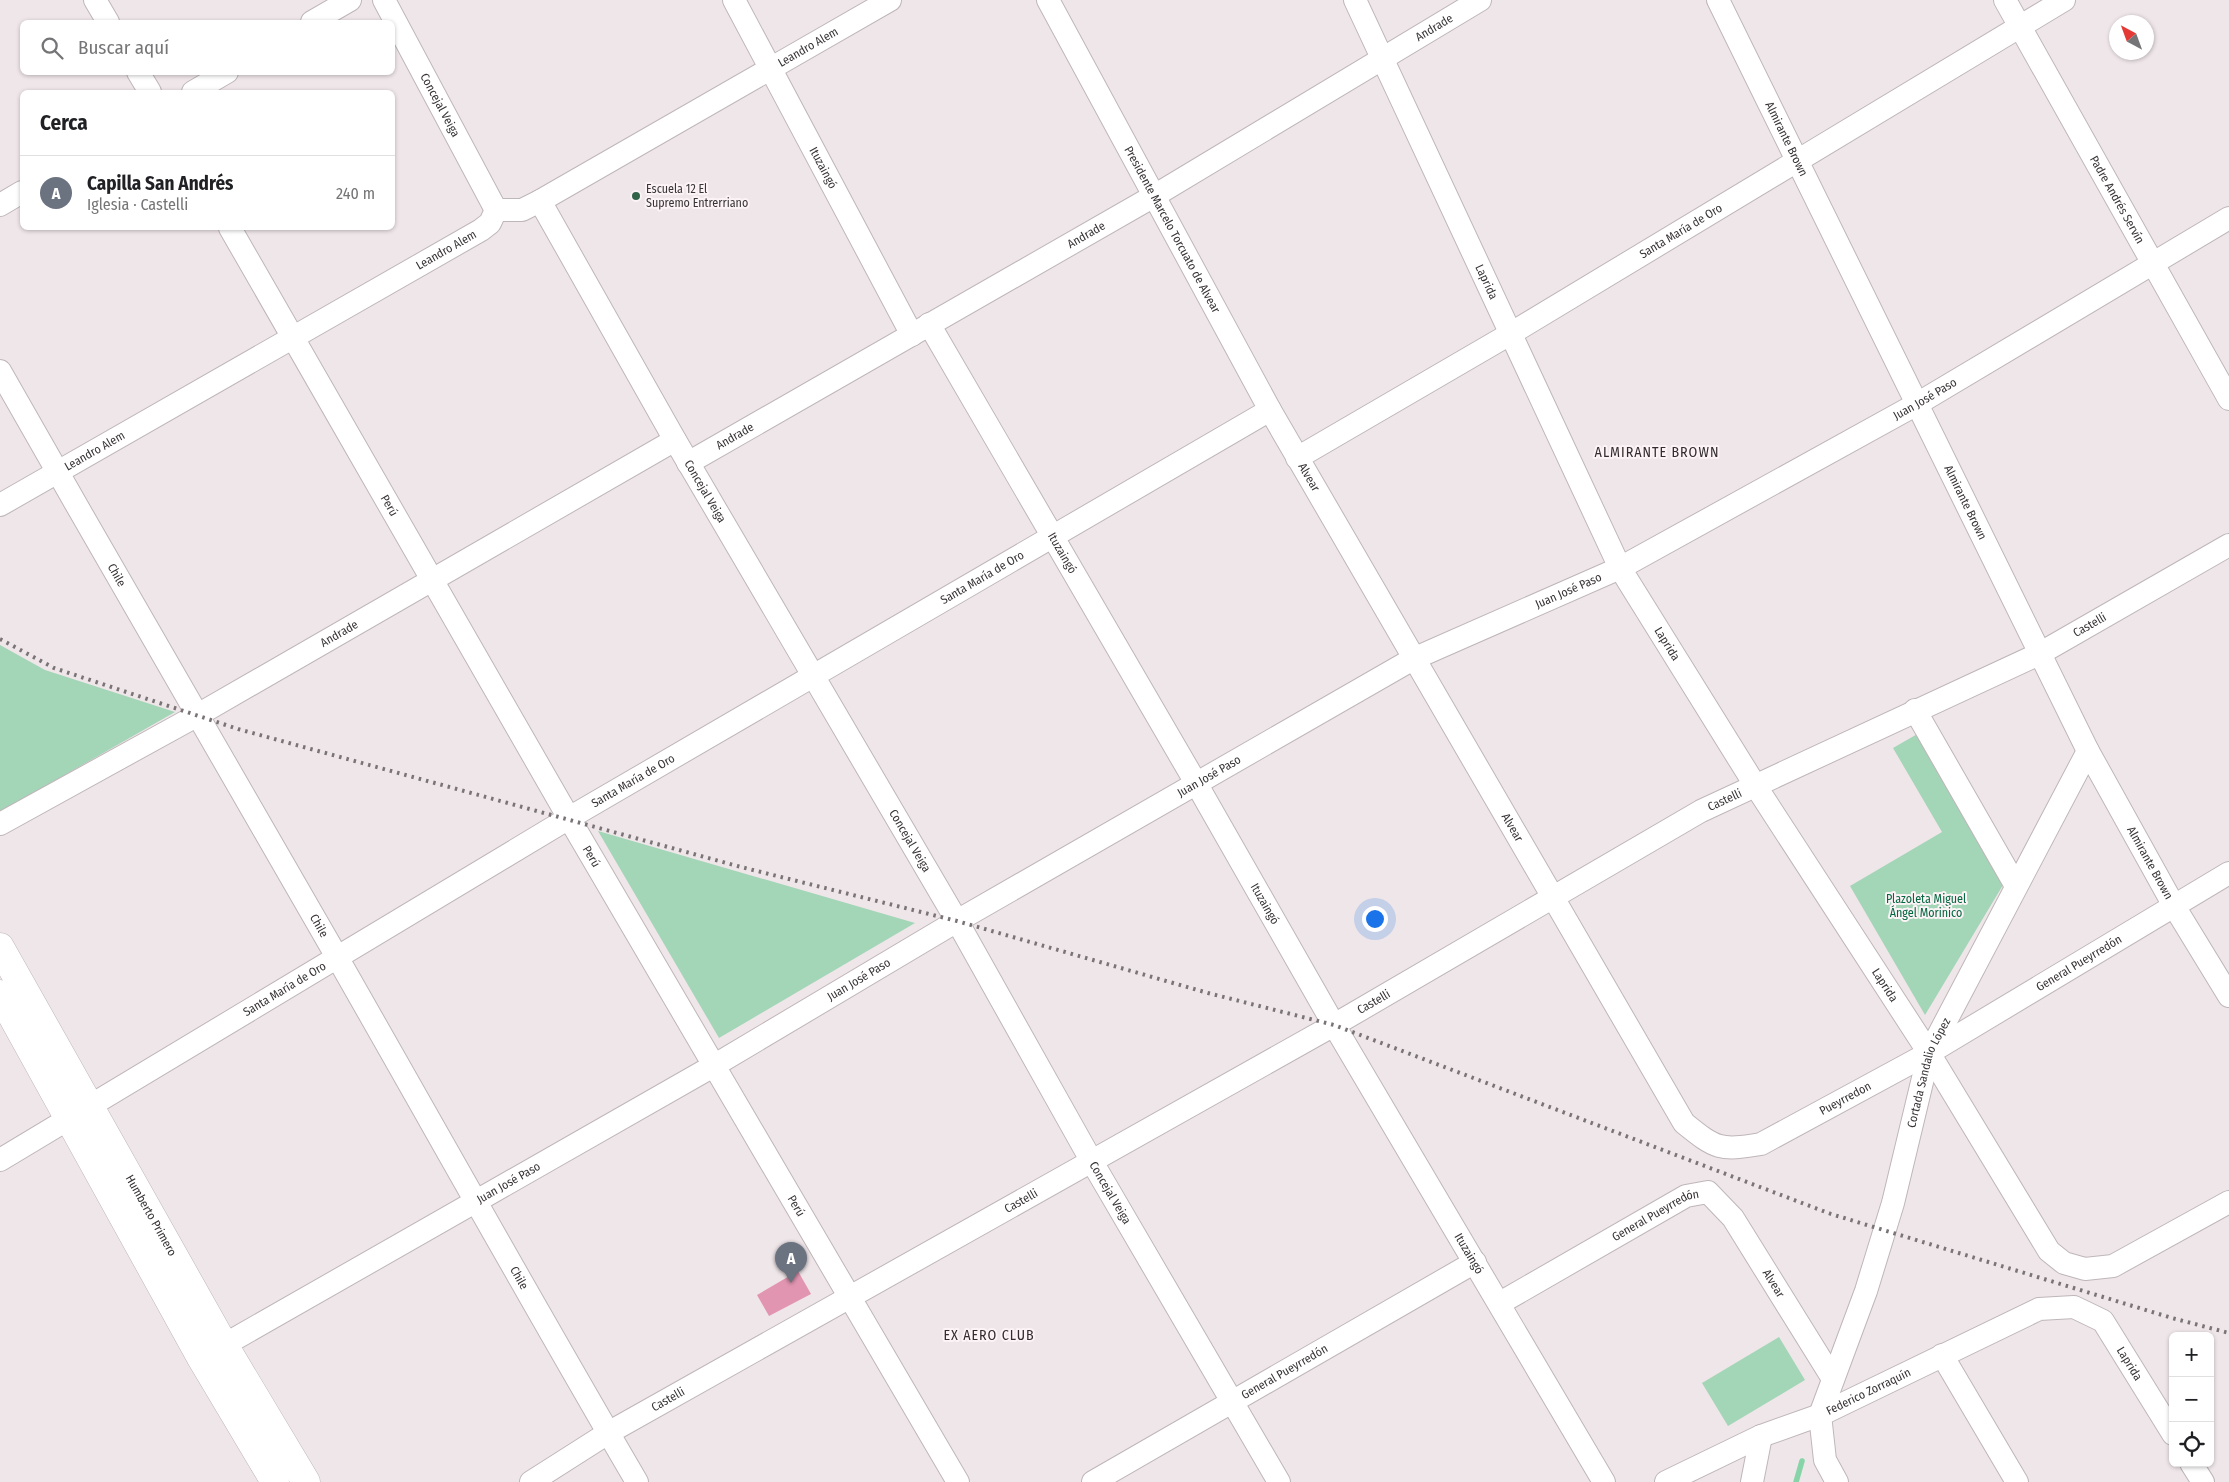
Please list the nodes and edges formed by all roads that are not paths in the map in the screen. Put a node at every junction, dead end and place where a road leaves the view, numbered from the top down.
1 (95, 0) edge
2 (350, 0) edge
3 (384, 0) edge
4 (734, 0) edge
5 (890, 0) edge
6 (1048, 0) edge
7 (1355, 0) edge
8 (1480, 0) edge
9 (1718, 0) edge
10 (2005, 0) edge
11 (2064, 0) edge
12 (107, 20) edge
13 (315, 20) edge
14 (395, 20) edge
15 (395, 21) edge
16 (2020, 26) junction
17 (1382, 58) junction
18 (770, 69) junction
19 (140, 75) edge
20 (222, 75) edge
21 (149, 90) edge
22 (196, 90) edge
23 (1795, 161) junction
24 (20, 193) edge
25 (1154, 196) junction
26 (540, 201) junction
27 (0, 205) edge
28 (496, 210) junction
29 (2229, 218) edge
30 (231, 230) edge
31 (2153, 264) junction
32 (920, 329) junction
33 (1510, 334) junction
34 (295, 337) junction
35 (0, 371) edge
36 (2229, 399) edge
37 (1917, 404) junction
38 (1270, 410) junction
39 (675, 440) junction
40 (1297, 458) junction
41 (688, 463) junction
42 (58, 472) junction
43 (0, 505) edge
44 (1053, 536) junction
45 (2229, 545) edge
46 (1620, 568) junction
47 (433, 578) junction
48 (2039, 654) junction
49 (1413, 659) junction
50 (813, 676) junction
51 (1915, 710) junction
52 (196, 716) junction
53 (2088, 751) junction
54 (1196, 783) junction
55 (1755, 785) junction
56 (569, 818) junction
57 (0, 824) edge
58 (2229, 873) edge
59 (2016, 886) junction
60 (1552, 898) junction
61 (2174, 906) junction
62 (957, 921) junction
63 (0, 947) edge
64 (337, 957) junction
65 (0, 994) edge
66 (2229, 996) edge
67 (1334, 1025) junction
68 (1929, 1053) junction
69 (715, 1065) junction
70 (79, 1111) junction
71 (1761, 1144) joint
72 (0, 1160) edge
73 (1091, 1160) junction
74 (1708, 1192) joint
75 (2229, 1202) edge
76 (475, 1203) junction
77 (1476, 1262) junction
78 (851, 1296) junction
79 (1500, 1303) junction
80 (2074, 1307) joint
81 (212, 1351) junction
82 (1942, 1355) junction
83 (1833, 1379) junction
84 (1232, 1400) junction
85 (1820, 1415) junction
86 (2169, 1428) edge
87 (608, 1433) junction
88 (1761, 1436) junction
89 (2194, 1467) edge
90 (275, 1482) edge
91 (306, 1482) edge
92 (531, 1482) edge
93 (637, 1482) edge
94 (958, 1482) edge
95 (1093, 1482) edge
96 (1279, 1482) edge
97 (1604, 1482) edge
98 (1666, 1482) edge
99 (1752, 1482) edge
100 (1837, 1482) edge
101 (2017, 1482) edge
102 (2203, 1482) edge

1 - 12 street
2 - 13 street
3 - 14 street, Concejal Veiga
4 - 18 street, Ituzaingó
5 - 18 street, Leandro Alem
6 - 25 street, Presidente Marcelo Torcuato de Alvear
7 - 17 street, Laprida
8 - 17 street, Andrade
9 - 23 street, Almirante Brown
10 - 16 street, Padre Andrés Servín
11 - 16 street, Santa María de Oro
15 - 28 street, Concejal Veiga
16 - 23 street, Santa María de Oro
16 - 31 street, Padre Andrés Servín
17 - 25 street, Andrade
17 - 33 street, Laprida
18 - 26 street, Leandro Alem
18 - 32 street, Ituzaingó
19 - 21 street
20 - 22 street
23 - 33 street, Santa María de Oro
23 - 37 street, Almirante Brown
24 - 27 street
25 - 32 street, Andrade
25 - 38 street, Presidente Marcelo Torcuato de Alvear
26 - 28 street, Leandro Alem
26 - 39 street, Concejal Veiga
28 - 34 street, Leandro Alem
29 - 31 street, Juan José Paso
30 - 34 street, Perú
31 - 36 street, Padre Andrés Servín
31 - 37 street, Juan José Paso
32 - 41 street, Andrade
32 - 44 street, Ituzaingó
33 - 40 street, Santa María de Oro
33 - 46 street, Laprida
34 - 42 street, Leandro Alem
34 - 47 street, Perú
35 - 42 street, Chile
37 - 46 street, Juan José Paso
37 - 48 street, Almirante Brown
38 - 40 street, Presidente Marcelo Torcuato de Alvear
38 - 44 street, Santa María de Oro
39 - 41 street, Concejal Veiga
39 - 47 street, Andrade
40 - 49 street, Alvear
41 - 50 street, Concejal Veiga
42 - 43 street, Leandro Alem
42 - 52 street, Chile
44 - 50 street, Santa María de Oro
44 - 54 street, Ituzaingó
45 - 48 street, Castelli
46 - 49 street, Juan José Paso
46 - 55 street, Laprida
47 - 52 street, Andrade
47 - 56 street, Perú
48 - 51 street, Castelli
48 - 53 street, Almirante Brown
49 - 54 street, Juan José Paso
49 - 60 street, Alvear
50 - 56 street, Santa María de Oro
50 - 62 street, Concejal Veiga
51 - 55 street, Castelli
51 - 59 street
52 - 57 street, Andrade
52 - 64 street, Chile
53 - 59 street, Cortada Sandalio López
53 - 61 street, Almirante Brown
54 - 62 street, Juan José Paso
54 - 67 street, Ituzaingó
55 - 60 street, Castelli
55 - 68 street, Laprida
56 - 64 street, Santa María de Oro
56 - 69 street, Perú
58 - 61 street, General Pueyrredón
59 - 68 street, Cortada Sandalio López
60 - 67 street, Castelli
60 - 71 street, Alvear
61 - 66 street, Almirante Brown
61 - 68 street, General Pueyrredón
62 - 69 street, Juan José Paso
62 - 73 street, Concejal Veiga
63 - 70 street, Humberto Primero
64 - 70 street, Santa María de Oro
64 - 76 street, Chile
65 - 70 street, Humberto Primero
67 - 73 street, Castelli
67 - 77 street, Ituzaingó
68 - 71 street, Pueyrredon
68 - 75 street, Laprida
68 - 83 street, Cortada Sandalio López
69 - 76 street, Juan José Paso
69 - 78 street, Perú
70 - 72 street, Santa María de Oro
70 - 81 street, Humberto Primero
73 - 78 street, Castelli
73 - 84 street, Concejal Veiga
74 - 79 street, General Pueyrredón
74 - 83 street, Alvear
76 - 81 street, Juan José Paso
76 - 87 street, Chile
77 - 79 street, Ituzaingó
77 - 84 street, General Pueyrredón
78 - 87 street, Castelli
78 - 94 street, Perú
79 - 97 street, Ituzaingó
80 - 82 street, Federico Zorraquín
80 - 86 street, Laprida
81 - 90 street, Humberto Primero
81 - 91 street, Humberto Primero
82 - 85 street, Federico Zorraquín
82 - 101 street
83 - 85 street, Cortada Sandalio López
84 - 95 street, General Pueyrredón
84 - 96 street, Concejal Veiga
85 - 88 street, Federico Zorraquín
85 - 100 street
87 - 92 street, Castelli
87 - 93 street, Chile
88 - 98 street, Federico Zorraquín
88 - 99 street
89 - 102 street

